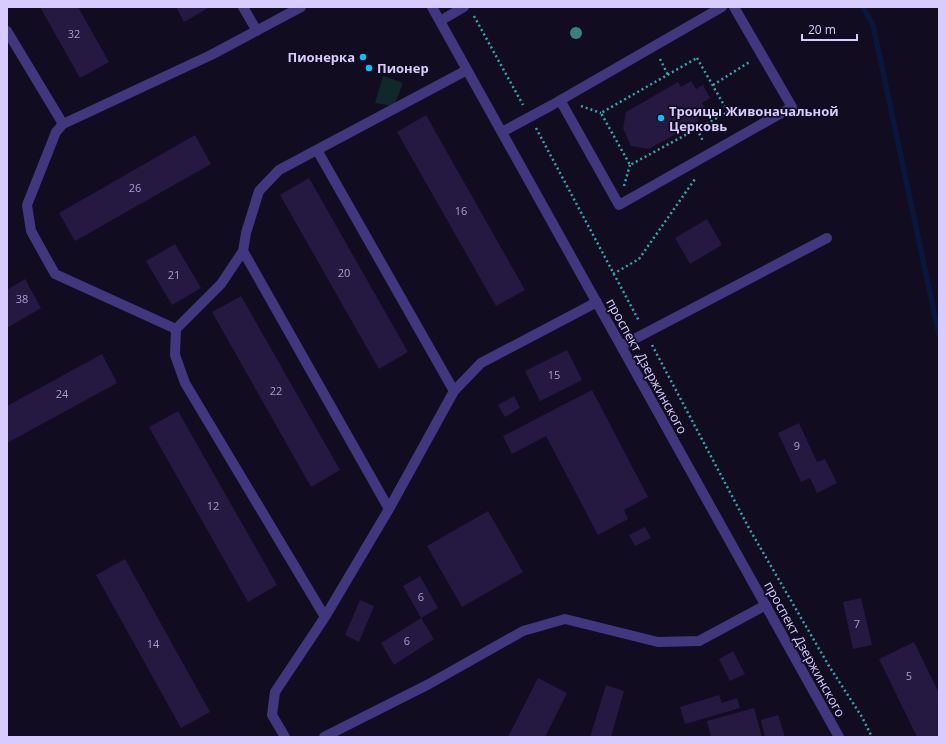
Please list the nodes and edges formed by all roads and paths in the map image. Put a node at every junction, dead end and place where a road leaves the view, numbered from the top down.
1 (243, 7) edge
2 (301, 7) edge
3 (432, 7) edge
4 (464, 7) edge
5 (722, 7) edge
6 (734, 7) edge
7 (473, 14) dead end
8 (440, 21) junction
9 (7, 31) edge
10 (257, 31) junction
11 (653, 47) junction
12 (762, 55) junction
13 (467, 70) junction
14 (668, 75) junction
15 (713, 85) junction
16 (560, 100) junction
17 (530, 117) junction
18 (63, 124) junction
19 (502, 132) junction
20 (317, 150) junction
21 (697, 176) dead end
22 (827, 238) dead end
23 (243, 251) junction
24 (613, 274) junction
25 (597, 302) junction
26 (176, 329) junction
27 (646, 333) junction
28 (621, 346) junction
29 (454, 391) junction
30 (389, 509) junction
31 (766, 605) junction
32 (325, 617) junction
33 (285, 737) edge
34 (324, 737) edge
35 (839, 737) edge
36 (872, 737) edge

1 - 10 street
2 - 10 street
3 - 8 street, проспект Дзержинского
4 - 8 street
5 - 11 street
6 - 12 street
7 - 17 path
8 - 13 street, проспект Дзержинского
9 - 18 street
10 - 18 street
11 - 14 path
11 - 16 street
12 - 15 path
12 - 16 street
13 - 19 street, проспект Дзержинского
13 - 20 street
14 - 15 path
14 - 15 path
16 - 17 street
17 - 19 street
17 - 24 path
18 - 26 street
19 - 25 street, проспект Дзержинского
20 - 23 street
20 - 29 street
21 - 24 path
22 - 27 street
23 - 26 street
23 - 30 street
24 - 27 path
25 - 28 street, проспект Дзержинского
25 - 29 street
26 - 32 street
27 - 28 street
27 - 36 path
28 - 31 street, проспект Дзержинского
29 - 30 street
30 - 32 street
31 - 34 street
31 - 35 street, проспект Дзержинского
32 - 33 street

